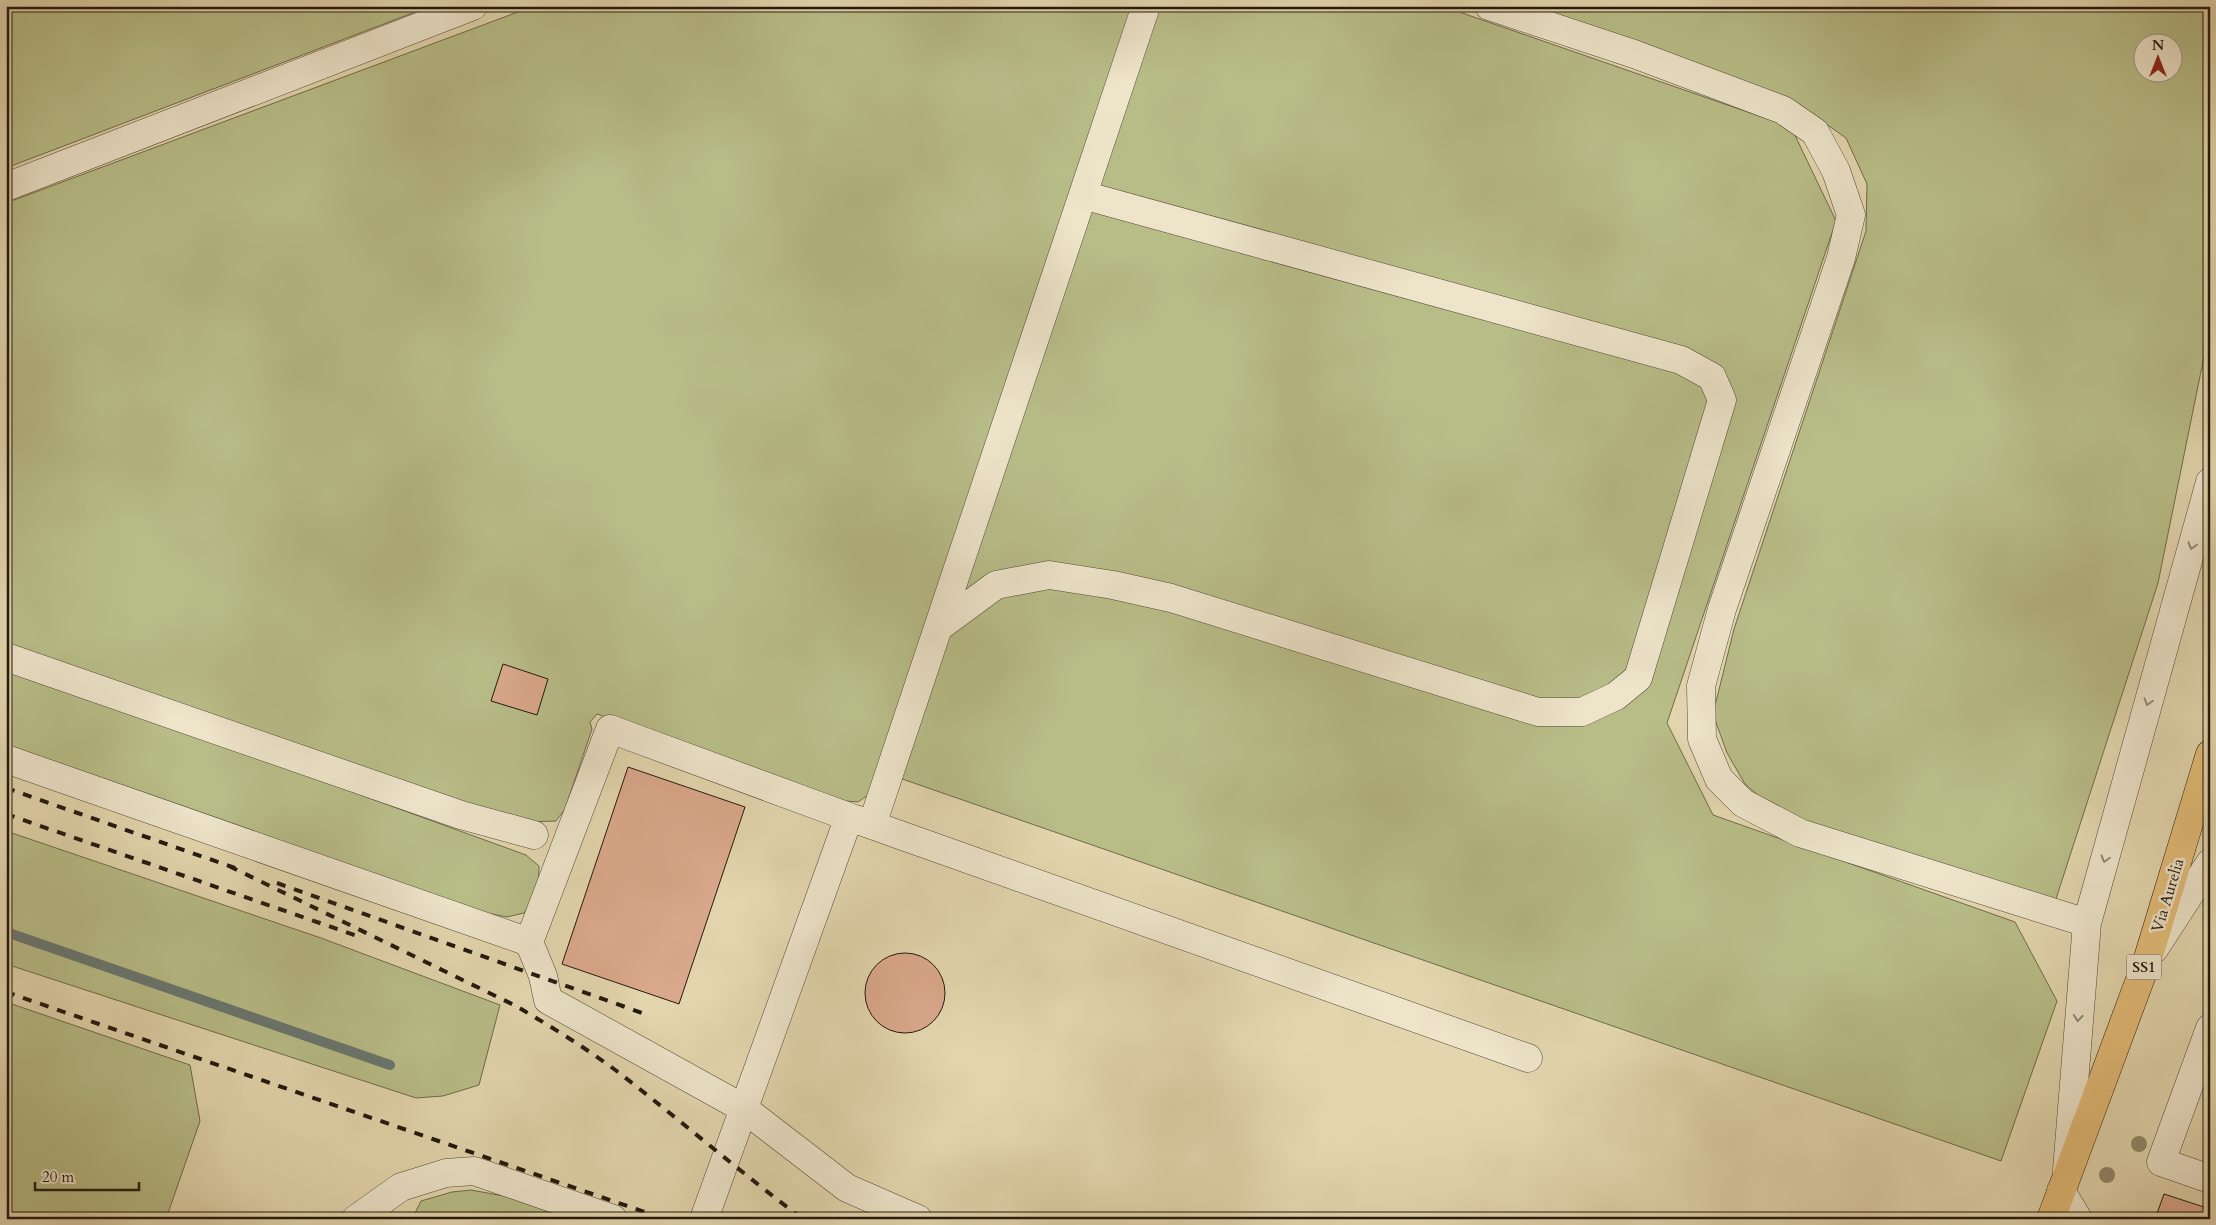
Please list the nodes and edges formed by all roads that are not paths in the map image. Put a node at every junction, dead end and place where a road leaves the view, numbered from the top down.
1 (473, 6) edge
2 (1146, 6) edge
3 (1489, 6) edge
4 (6, 187) edge
5 (1083, 195) junction
6 (2210, 482) edge
7 (939, 627) junction
8 (6, 657) edge
9 (2210, 754) edge
10 (6, 759) edge
11 (861, 821) junction
12 (534, 835) dead end
13 (2210, 863) edge
14 (2087, 923) junction
15 (529, 942) junction
16 (2148, 958) junction
17 (2210, 1028) edge
18 (1528, 1058) dead end
19 (743, 1108) junction
20 (2210, 1179) edge
21 (2064, 1184) junction
22 (356, 1219) edge
23 (613, 1219) edge
24 (704, 1219) edge
25 (918, 1219) edge
26 (2051, 1219) edge
27 (2078, 1219) edge

1 - 4 street
2 - 5 street
3 - 14 street
5 - 7 street
5 - 7 street
6 -> 14 street
7 - 11 street
8 - 12 street
9 - 16 main road, Via Aurelia / SS1
10 - 15 street
11 - 15 street
11 - 18 street
11 - 19 street
13 - 16 street
14 -> 21 street
15 - 19 street
16 - 21 main road, Via Aurelia / SS1
17 - 20 street
19 - 24 street
19 - 25 street
21 - 26 main road, Via Aurelia
21 - 27 street
22 - 23 street

